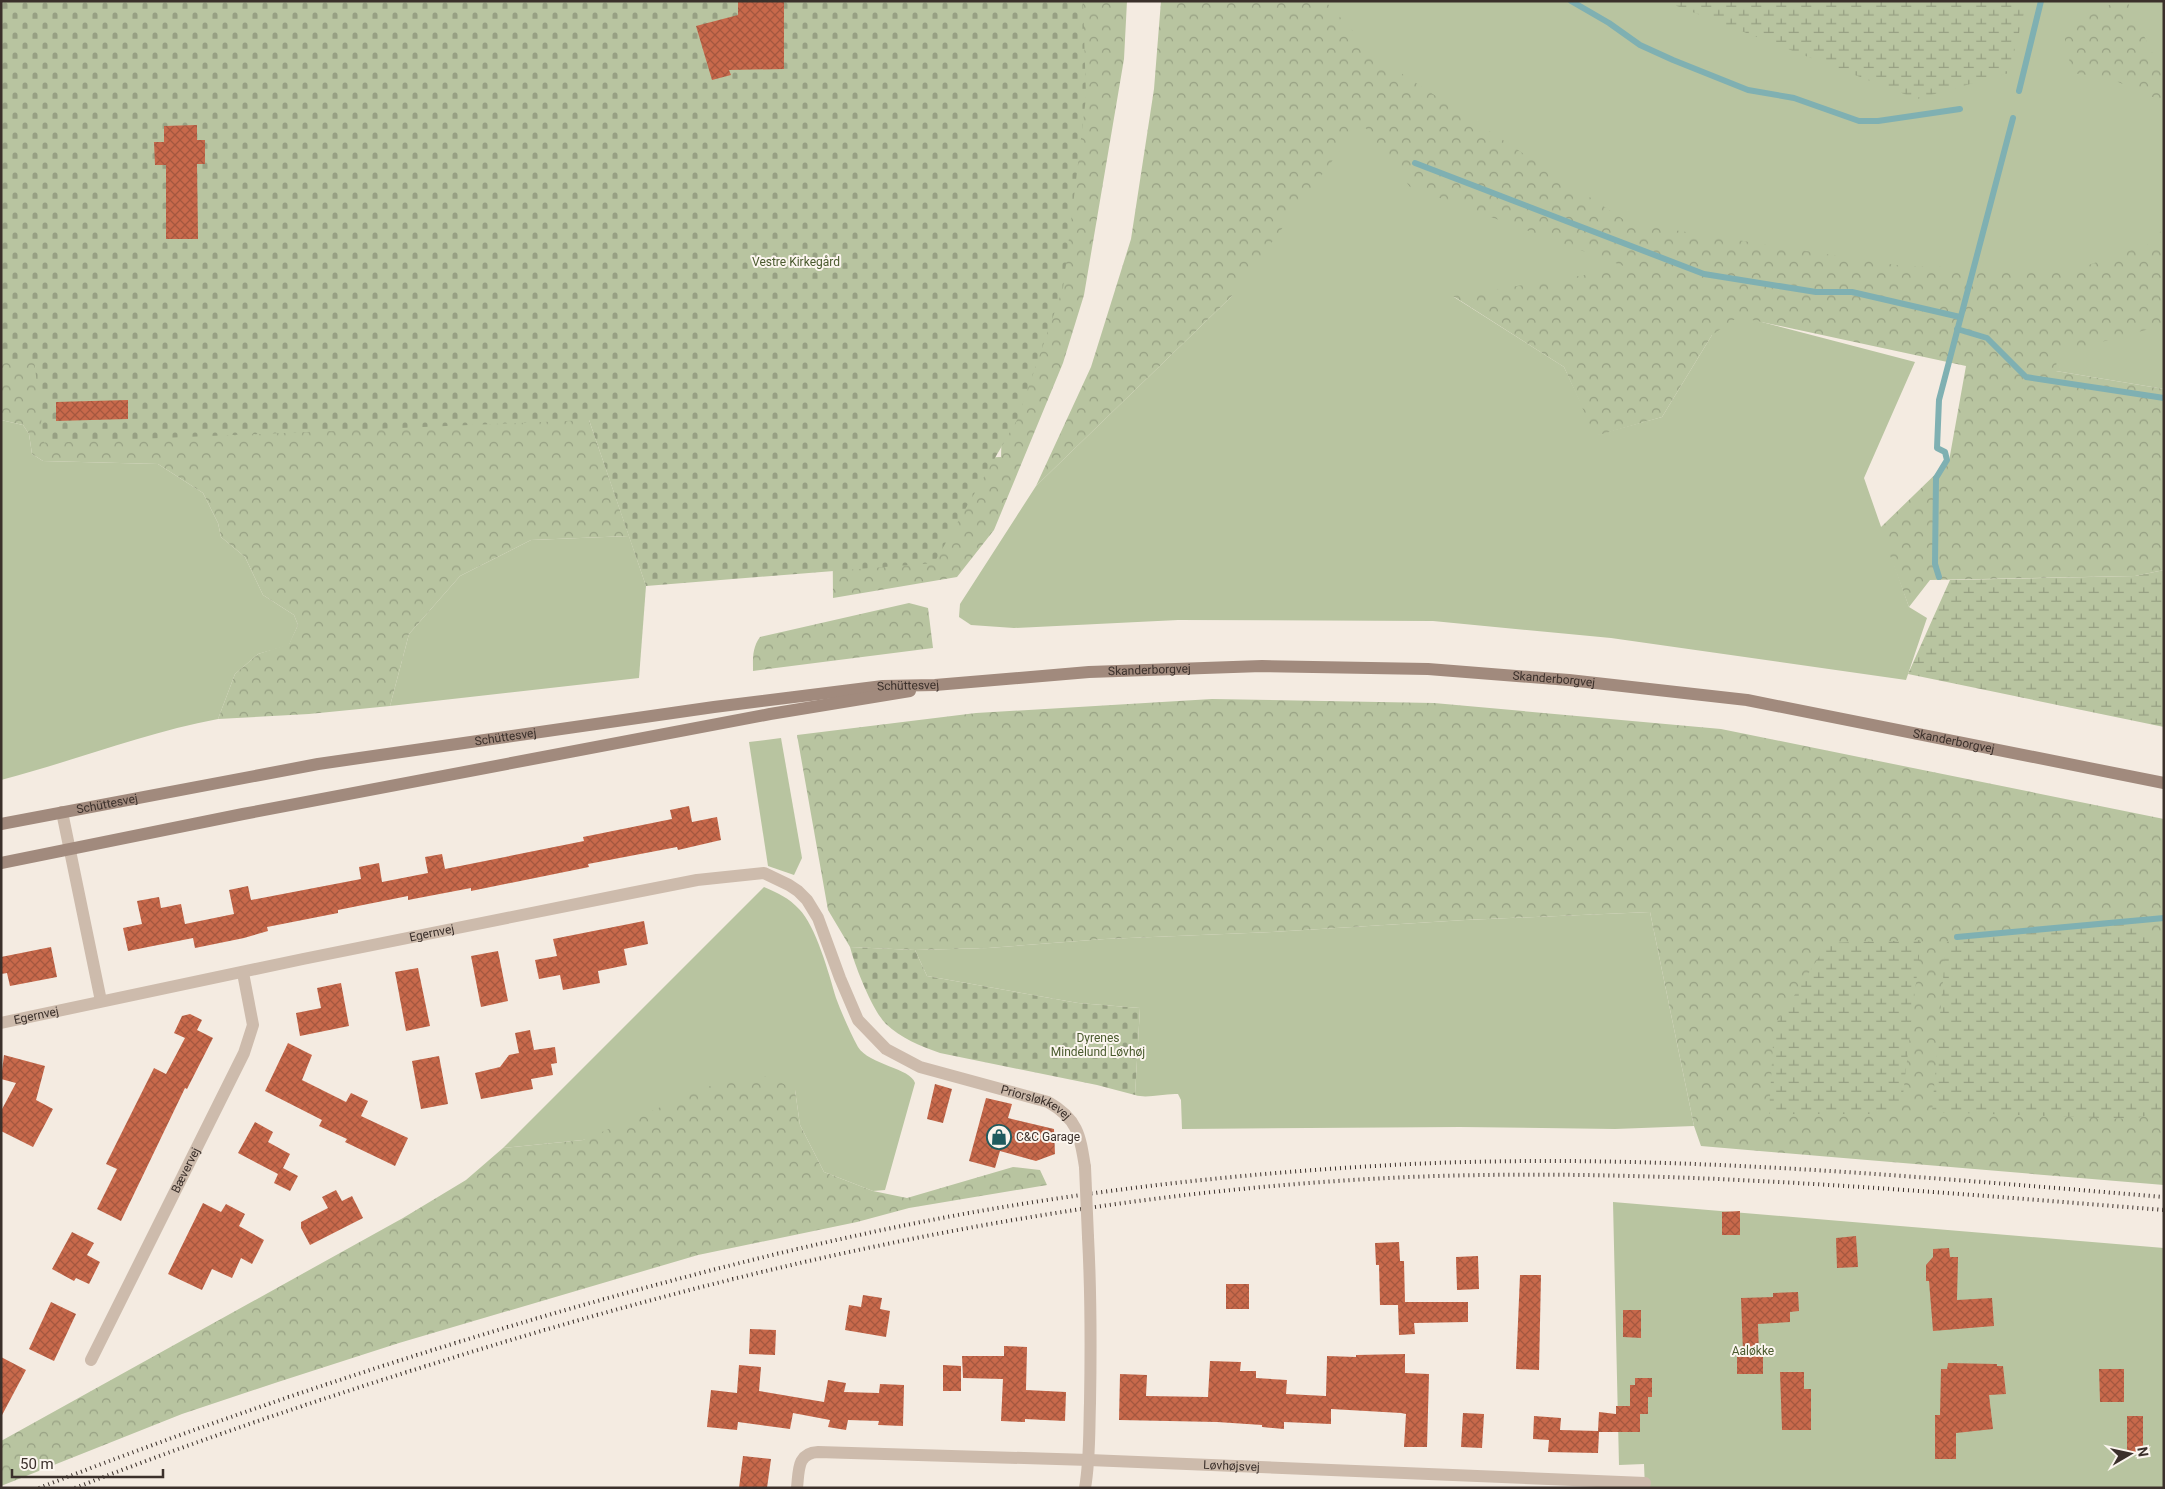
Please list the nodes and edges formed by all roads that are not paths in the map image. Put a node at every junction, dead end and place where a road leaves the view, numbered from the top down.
1 (935, 685) junction
2 (2164, 783) edge
3 (62, 812) junction
4 (1, 824) edge
5 (69, 850) junction
6 (1, 863) edge
7 (764, 873) joint
8 (243, 973) junction
9 (101, 1001) junction
10 (1, 1023) edge
11 (92, 1360) dead end
12 (1089, 1460) junction
13 (1645, 1482) dead end
14 (797, 1488) edge
15 (1085, 1488) edge

1 - 2 main road, Skanderborgvej
1 - 3 main road, Schüttesvej
1 - 5 main road, Schüttesvej
3 - 4 main road, Schüttesvej
3 - 5 street
5 - 6 main road, Schüttesvej
5 - 9 street
7 - 8 street, Egernvej
7 - 12 street, Priorsløkkevej, bridge
8 - 9 street, Egernvej
8 - 11 street, Bævervej
9 - 10 street, Egernvej
12 - 13 street, Løvhøjsvej
12 - 14 street, Løvhøjsvej
12 - 15 street, Priorsløkkevej

